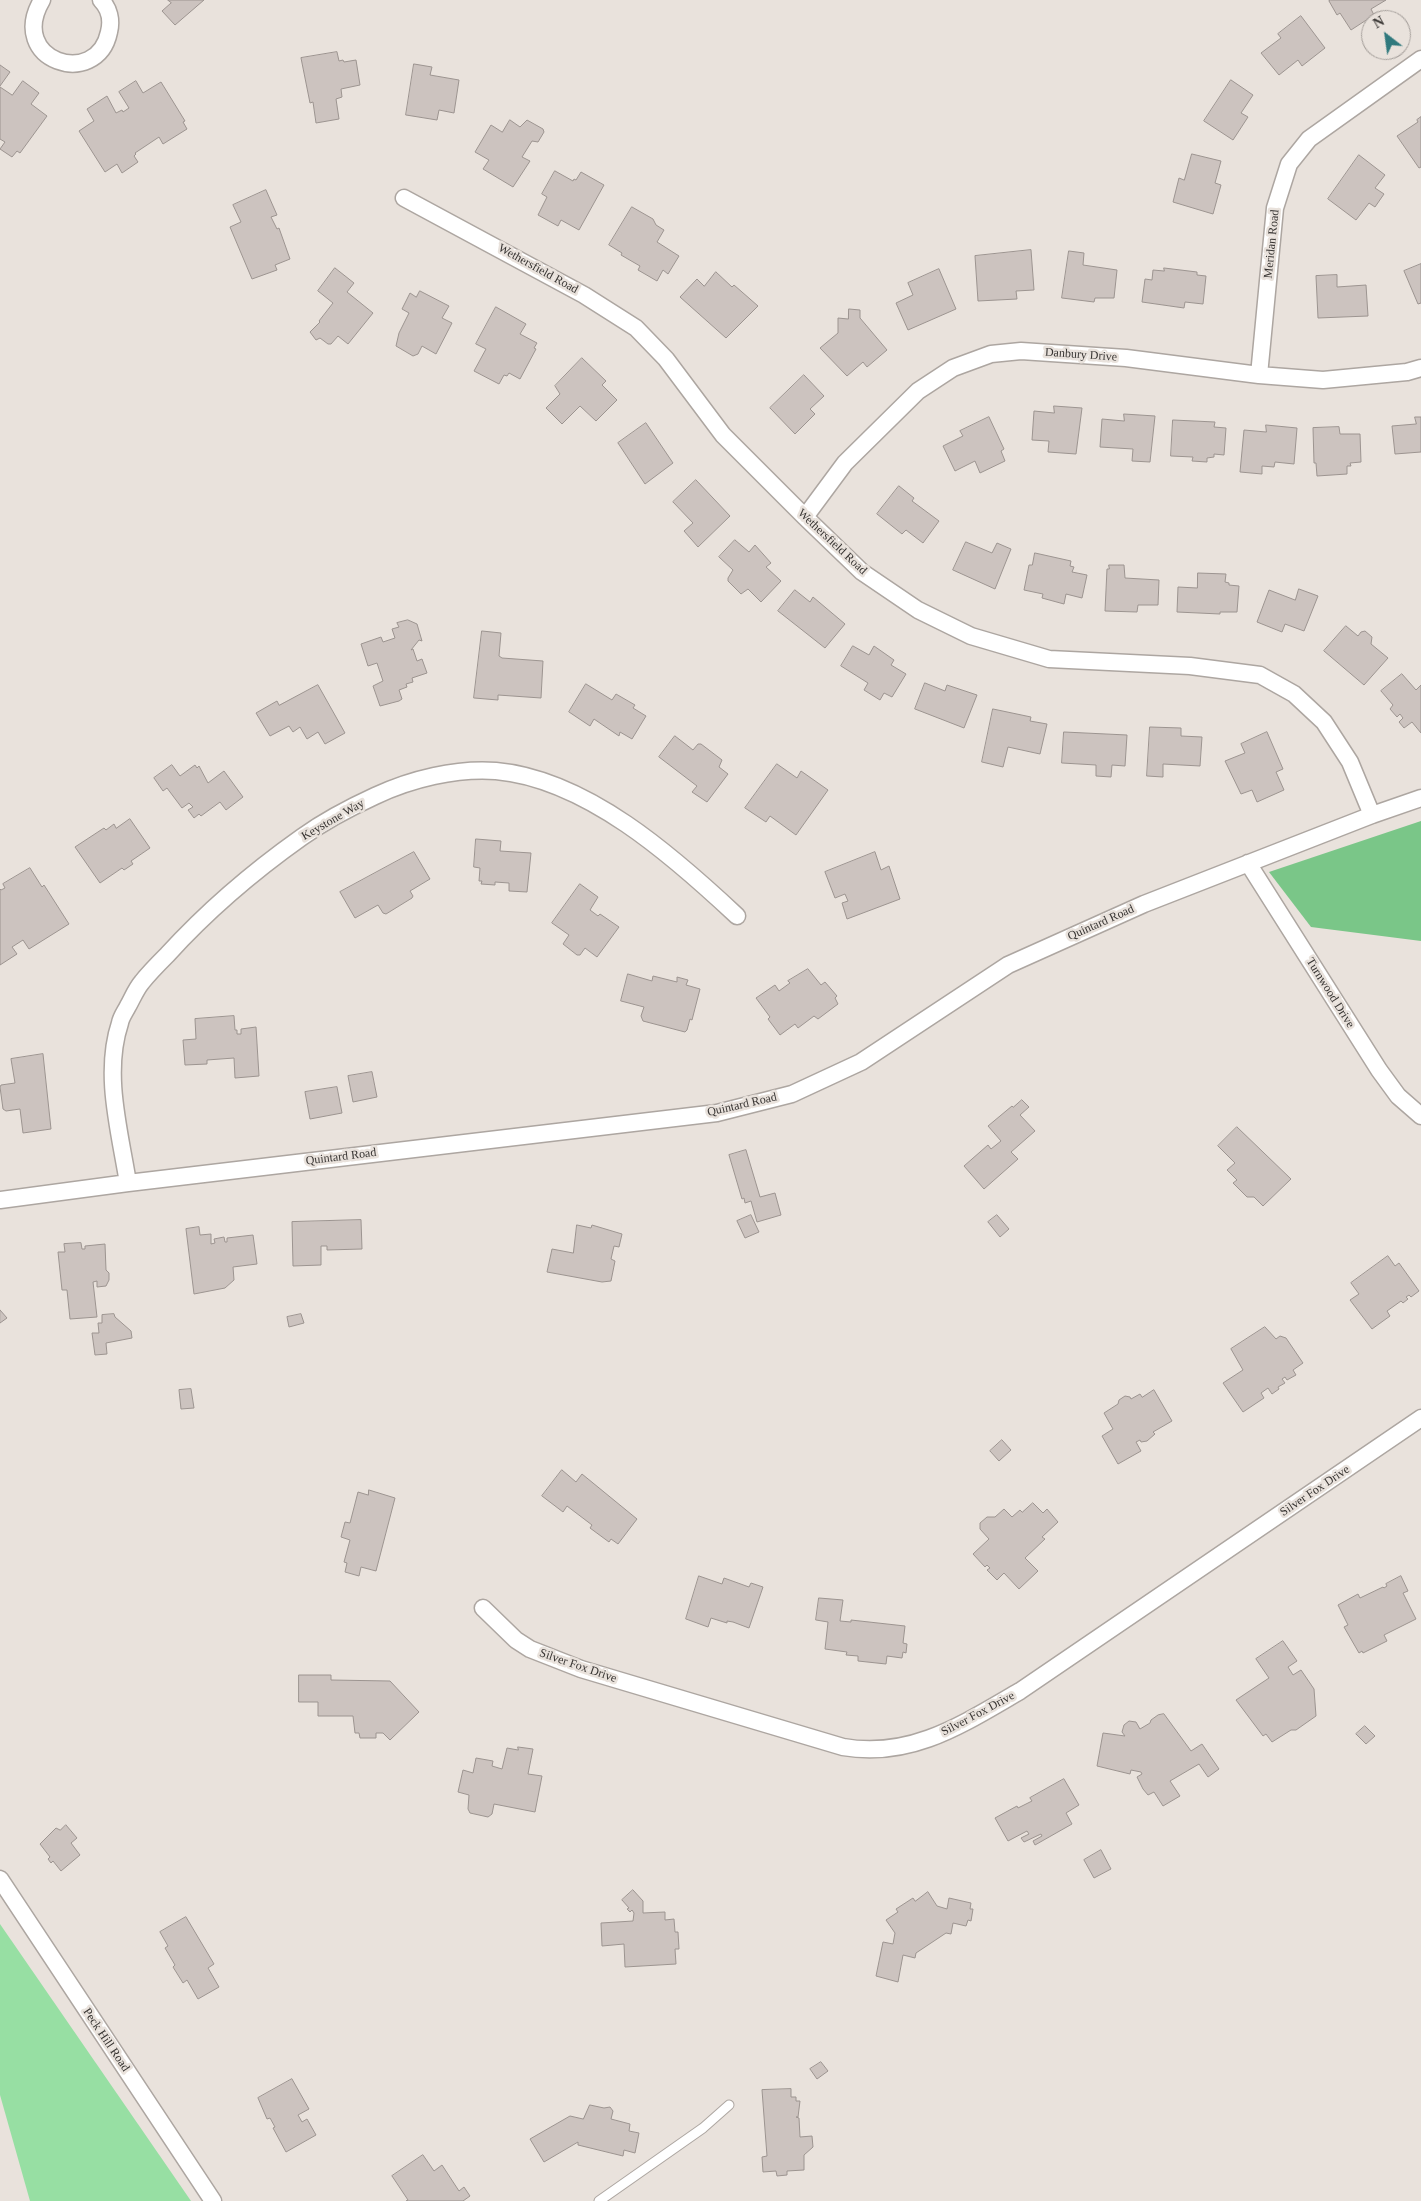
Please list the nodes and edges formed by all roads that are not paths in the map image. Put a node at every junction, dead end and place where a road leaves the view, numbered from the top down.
1 (42, 0) edge
2 (101, 0) edge
3 (1421, 59) edge
4 (404, 198) dead end
5 (1421, 368) edge
6 (1259, 375) junction
7 (805, 517) junction
8 (1421, 798) edge
9 (1372, 815) junction
10 (1248, 863) junction
11 (737, 916) dead end
12 (1421, 1116) edge
13 (128, 1183) junction
14 (0, 1200) edge
15 (1421, 1418) edge
16 (483, 1608) dead end
17 (0, 1879) edge
18 (729, 2105) dead end
19 (213, 2201) edge
20 (599, 2201) edge

1 - 2 street
3 - 6 street, Meridan Road
4 - 7 street, Wethersfield Road
5 - 6 street, Danbury Drive
6 - 7 street, Danbury Drive
7 - 9 street, Wethersfield Road
8 - 9 street, Quintard Road
9 - 10 street, Quintard Road
10 - 12 street, Turnwood Drive
10 - 13 street, Quintard Road
11 - 13 street, Keystone Way
13 - 14 street, Quintard Road
15 - 16 street, Silver Fox Drive
17 - 19 street, Peck Hill Road
18 - 20 lane

